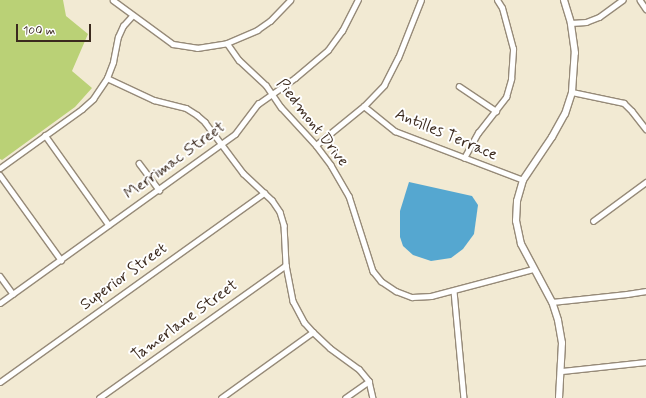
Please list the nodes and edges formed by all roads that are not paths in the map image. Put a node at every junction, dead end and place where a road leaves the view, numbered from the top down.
1 (113, 0) edge
2 (290, 0) edge
3 (358, 0) edge
4 (421, 0) edge
5 (497, 0) edge
6 (564, 0) edge
7 (622, 0) edge
8 (640, 0) edge
9 (646, 9) edge
10 (132, 16) junction
11 (571, 24) junction
12 (227, 43) junction
13 (107, 78) junction
14 (459, 86) dead end
15 (572, 92) junction
16 (271, 93) junction
17 (364, 106) junction
18 (496, 111) junction
19 (646, 129) edge
20 (45, 136) junction
21 (222, 144) junction
22 (316, 145) junction
23 (464, 158) junction
24 (138, 163) dead end
25 (0, 168) edge
26 (0, 175) edge
27 (523, 180) junction
28 (646, 182) edge
29 (159, 190) junction
30 (264, 193) junction
31 (593, 221) dead end
32 (109, 226) junction
33 (61, 260) junction
34 (286, 265) junction
35 (533, 269) junction
36 (0, 276) edge
37 (646, 290) edge
38 (454, 291) junction
39 (13, 294) junction
40 (552, 302) junction
41 (0, 303) edge
42 (313, 332) junction
43 (646, 362) edge
44 (562, 371) junction
45 (369, 381) junction
46 (0, 382) edge
47 (99, 398) edge
48 (221, 398) edge
49 (344, 398) edge
50 (373, 398) edge
51 (464, 398) edge
52 (559, 398) edge

1 - 10 street
2 - 12 street
3 - 16 street, Merrimac Street
4 - 17 street
5 - 18 street
6 - 11 street
7 - 11 street
8 - 9 street
10 - 12 street
10 - 13 street
11 - 15 street
12 - 16 street, Piedmont Drive
13 - 20 street
13 - 21 street
14 - 18 street
15 - 19 street
15 - 27 street
16 - 21 street, Merrimac Street
16 - 22 street, Piedmont Drive
17 - 22 street
17 - 23 street, Antilles Terrace
18 - 23 street
20 - 25 street
20 - 32 street
21 - 29 street, Merrimac Street
21 - 30 street
22 - 38 street, Piedmont Drive
23 - 27 street, Antilles Terrace
24 - 29 street
26 - 33 street
27 - 35 street
28 - 31 street
29 - 32 street, Merrimac Street
30 - 34 street
30 - 46 street, Superior Street
32 - 33 street, Merrimac Street
33 - 39 street, Merrimac Street
34 - 42 street
34 - 47 street, Tamerlane Street
35 - 38 street, Piedmont Drive
35 - 40 street
36 - 39 street
37 - 40 street
38 - 51 street
39 - 41 street, Merrimac Street
40 - 44 street
42 - 45 street
42 - 48 street
43 - 44 street
44 - 52 street
45 - 49 street
45 - 50 street

